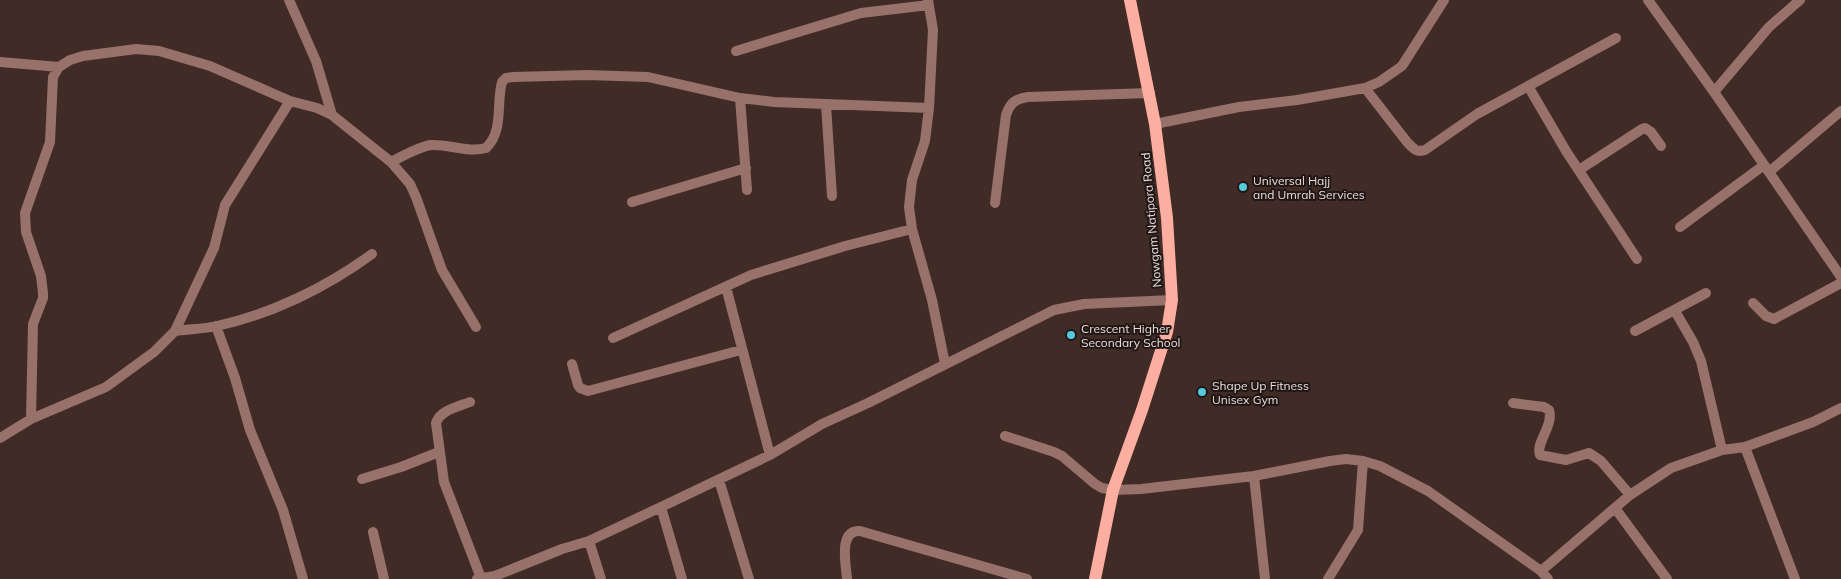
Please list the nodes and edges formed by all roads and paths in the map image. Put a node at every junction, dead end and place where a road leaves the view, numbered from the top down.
1 (289, 0) edge
2 (1130, 0) edge
3 (1444, 0) edge
4 (1648, 0) edge
5 (1800, 0) edge
6 (929, 2) edge
7 (1616, 38) dead end
8 (736, 51) dead end
9 (0, 62) edge
10 (59, 67) junction
11 (1528, 86) junction
12 (1365, 88) junction
13 (1714, 92) junction
14 (1150, 93) junction
15 (740, 98) junction
16 (290, 101) junction
17 (826, 105) junction
18 (930, 108) junction
19 (1841, 111) edge
20 (332, 115) junction
21 (1155, 124) junction
22 (1661, 146) dead end
23 (391, 162) junction
24 (746, 168) junction
25 (1767, 168) junction
26 (1579, 170) junction
27 (747, 190) dead end
28 (832, 196) dead end
29 (632, 202) dead end
30 (996, 203) dead end
31 (1680, 227) dead end
32 (912, 229) junction
33 (372, 254) dead end
34 (1637, 259) dead end
35 (1841, 276) edge
36 (1841, 283) edge
37 (726, 287) junction
38 (1706, 292) dead end
39 (1172, 300) junction
40 (1753, 303) dead end
41 (1675, 311) junction
42 (216, 326) junction
43 (476, 327) dead end
44 (175, 331) junction
45 (1635, 331) dead end
46 (613, 338) dead end
47 (741, 350) junction
48 (572, 364) dead end
49 (945, 364) junction
50 (470, 402) dead end
51 (1512, 402) dead end
52 (1841, 408) edge
53 (31, 420) junction
54 (1005, 436) dead end
55 (0, 438) edge
56 (1745, 448) junction
57 (1722, 450) junction
58 (439, 452) junction
59 (770, 455) junction
60 (1363, 461) junction
61 (1254, 476) junction
62 (362, 479) dead end
63 (719, 480) junction
64 (1112, 490) junction
65 (1630, 495) junction
66 (661, 507) junction
67 (1615, 508) junction
68 (373, 532) dead end
69 (589, 541) junction
70 (1544, 575) edge
71 (1008, 576) edge
72 (479, 578) edge
73 (496, 578) edge
74 (303, 579) edge
75 (384, 579) edge
76 (601, 579) edge
77 (682, 579) edge
78 (750, 579) edge
79 (846, 579) edge
80 (1027, 579) edge
81 (1095, 579) edge
82 (1265, 579) edge
83 (1328, 579) edge
84 (1667, 579) edge
85 (1794, 579) edge

1 - 20 street
2 - 14 main road, Nowgam Natipora Road
3 - 12 street
4 - 13 street
5 - 13 street
6 - 8 street
6 - 18 street
7 - 11 street
9 - 10 street
10 - 16 street
10 - 53 street
11 - 12 street
11 - 26 street
12 - 21 street
13 - 25 street
14 - 21 main road, Nowgam Natipora Road
14 - 30 street
15 - 17 street
15 - 23 street
15 - 24 street
16 - 20 street
16 - 44 street
17 - 18 street
17 - 28 street
18 - 32 street
19 - 25 street
20 - 23 street
21 - 39 main road, Nowgam Natipora Road
22 - 26 street
23 - 43 street
24 - 27 street
24 - 29 street
25 - 31 street
25 - 35 street
26 - 34 street
32 - 37 street
32 - 49 street
33 - 42 street
36 - 40 street
37 - 46 street
37 - 47 street
38 - 41 street
39 - 49 street
39 - 64 main road, Nowgam Natipora Road
41 - 45 street
41 - 57 street
42 - 44 street
42 - 74 street
44 - 53 street
47 - 48 street
47 - 59 street
49 - 59 street
50 - 58 street
51 - 65 street
52 - 56 street
53 - 55 street
54 - 64 street
56 - 57 street
56 - 85 street
57 - 65 street
58 - 62 street
58 - 72 street
59 - 63 street
60 - 61 street
60 - 70 street
60 - 83 street
61 - 64 street
61 - 82 street
63 - 66 street
63 - 78 street
64 - 81 main road, Nowgam Natipora Road
65 - 67 street
66 - 69 street
66 - 77 street
67 - 70 street
67 - 84 street
68 - 75 street
69 - 73 street
69 - 76 street
71 - 79 street
71 - 80 street
72 - 73 street

